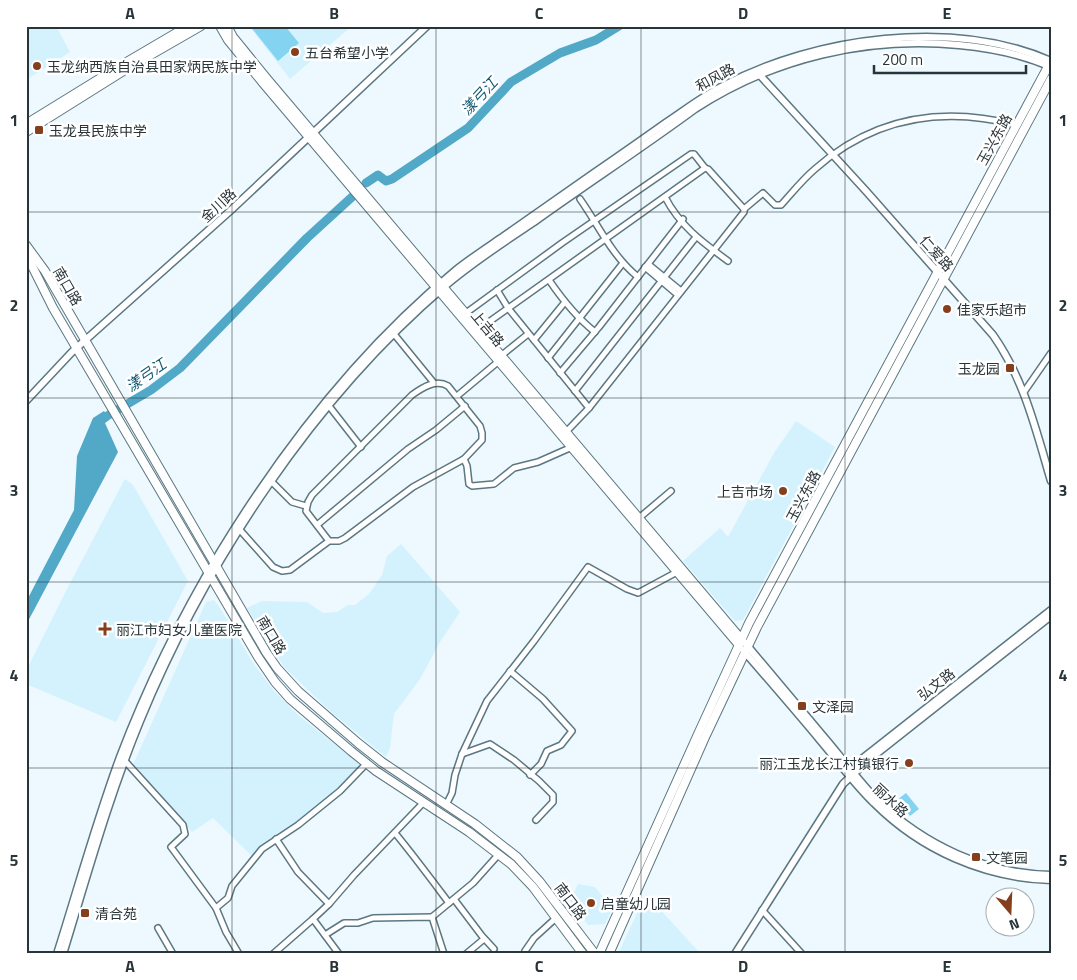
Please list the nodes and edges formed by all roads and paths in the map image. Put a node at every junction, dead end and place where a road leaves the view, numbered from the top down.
1 (188, 26) edge
2 (201, 26) edge
3 (220, 26) edge
4 (227, 26) edge
5 (426, 26) edge
6 (1050, 63) edge
7 (758, 73) junction
8 (1051, 78) edge
9 (26, 124) edge
10 (1016, 125) junction
11 (26, 132) edge
12 (311, 134) junction
13 (832, 154) junction
14 (705, 168) junction
15 (665, 197) junction
16 (580, 199) dead end
17 (744, 209) junction
18 (682, 220) junction
19 (594, 221) junction
20 (696, 237) junction
21 (606, 239) junction
22 (26, 245) edge
23 (714, 250) junction
24 (26, 254) edge
25 (728, 261) dead end
26 (624, 263) junction
27 (29, 266) edge
28 (647, 266) junction
29 (937, 271) junction
30 (638, 277) junction
31 (943, 278) junction
32 (663, 279) junction
33 (549, 280) junction
34 (441, 287) junction
35 (497, 290) junction
36 (680, 293) junction
37 (564, 302) junction
38 (508, 308) junction
39 (466, 313) junction
40 (580, 318) junction
41 (479, 329) junction
42 (595, 332) junction
43 (394, 334) junction
44 (528, 334) junction
45 (534, 340) junction
46 (85, 341) junction
47 (77, 348) junction
48 (1051, 353) edge
49 (500, 358) junction
50 (548, 358) junction
51 (560, 373) junction
52 (434, 383) junction
53 (574, 391) junction
54 (1024, 392) junction
55 (457, 396) junction
56 (26, 401) edge
57 (329, 406) junction
58 (465, 406) junction
59 (589, 408) junction
60 (566, 432) junction
61 (361, 447) junction
62 (572, 447) junction
63 (464, 459) junction
64 (1051, 481) edge
65 (272, 482) junction
66 (671, 491) dead end
67 (306, 506) junction
68 (639, 518) junction
69 (317, 525) junction
70 (240, 530) junction
71 (329, 541) junction
72 (216, 565) junction
73 (677, 572) junction
74 (210, 576) junction
75 (1051, 610) edge
76 (1051, 616) edge
77 (740, 642) junction
78 (746, 649) junction
79 (510, 671) junction
80 (462, 754) junction
81 (125, 761) junction
82 (367, 763) junction
83 (851, 773) junction
84 (530, 775) junction
85 (424, 802) junction
86 (446, 805) junction
87 (536, 820) dead end
88 (395, 833) junction
89 (276, 839) junction
90 (500, 854) junction
91 (1051, 875) edge
92 (1051, 880) edge
93 (451, 901) junction
94 (329, 904) junction
95 (216, 908) junction
96 (762, 910) junction
97 (432, 917) junction
98 (556, 918) junction
99 (313, 919) junction
100 (158, 928) dead end
101 (324, 935) junction
102 (484, 939) junction
103 (494, 949) dead end
104 (525, 952) dead end
105 (57, 954) edge
106 (63, 954) edge
107 (173, 954) edge
108 (239, 954) edge
109 (273, 954) edge
110 (339, 954) edge
111 (444, 954) edge
112 (466, 954) edge
113 (583, 954) edge
114 (595, 954) edge
115 (599, 954) edge
116 (609, 954) edge
117 (735, 954) edge
118 (802, 954) edge

1 - 9 main road
2 - 11 main road
3 - 12 main road, 上吉路
4 - 12 main road, 上吉路
5 - 12 street, 金川路
6 - 7 street, 和风路
6 - 10 main road, 玉兴东路
7 - 13 street, 仁爱路
7 - 34 street, 和风路
8 - 31 main road, 玉兴东路
10 - 13 street
10 - 29 main road, 玉兴东路
12 - 34 main road, 上吉路
12 - 46 street, 金川路
13 - 17 street
13 - 29 street, 仁爱路
14 - 15 street
14 - 17 street
14 - 19 street
15 - 18 street
15 - 21 street
16 - 19 street
17 - 23 street
18 - 20 street
18 - 23 street
18 - 28 street
19 - 21 street
19 - 35 street
20 - 23 street
20 - 32 street
21 - 26 street
21 - 33 street
22 - 46 main road, 南口路
23 - 25 street
23 - 36 street
24 - 27 main road, 南口路
26 - 30 street
26 - 40 street
27 - 47 main road, 南口路
28 - 30 street
28 - 32 street
29 - 31 street, 仁爱路
29 - 77 main road, 玉兴东路
30 - 42 street
31 - 54 street, 仁爱路
31 - 78 main road, 玉兴东路
32 - 36 street
32 - 53 street
33 - 37 street
33 - 38 street
34 - 39 main road, 上吉路
34 - 43 street
34 - 49 main road, 上吉路
34 - 72 street
35 - 38 street
35 - 39 street
36 - 59 street
37 - 40 street
37 - 45 street
38 - 41 street
38 - 44 street
39 - 41 main road, 上吉路
40 - 42 street
40 - 50 street
41 - 49 main road, 上吉路
42 - 51 street
43 - 52 street
43 - 57 street
44 - 45 street
44 - 49 street
45 - 50 street
46 - 47 street, 金川路
46 - 72 main road, 南口路
47 - 56 street, 金川路
47 - 74 main road, 南口路
48 - 54 street
49 - 55 street
49 - 60 main road, 上吉路
49 - 62 main road, 上吉路
50 - 51 street
51 - 53 street
52 - 55 street
52 - 61 street
53 - 59 street
54 - 64 street, 仁爱路
55 - 58 street
57 - 61 street
57 - 65 street
58 - 63 street
58 - 69 street
59 - 60 street
60 - 68 main road, 上吉路
61 - 67 street
62 - 63 street
62 - 73 main road, 上吉路
63 - 71 street
65 - 67 street
65 - 70 street
66 - 68 street
67 - 69 street
68 - 77 main road, 上吉路
69 - 71 street
70 - 71 street
70 - 72 street
72 - 74 street
72 - 86 main road, 南口路
73 - 77 main road, 上吉路
73 - 79 street
74 - 81 street
74 - 82 main road, 南口路
74 - 105 street
75 - 83 street, 弘文路
76 - 83 street, 弘文路
77 - 78 street, 丽水路
77 - 115 main road, 玉兴东路
78 - 83 street, 丽水路
78 - 116 main road, 玉兴东路
79 - 80 street
79 - 84 street
80 - 84 street
80 - 86 street
81 - 95 street
81 - 106 street
82 - 85 main road, 南口路
82 - 89 street
83 - 91 street, 丽水路
83 - 92 street, 丽水路
83 - 96 street, 弘文路
84 - 87 street
85 - 88 street
85 - 90 main road, 南口路
86 - 114 main road, 南口路
88 - 93 street
88 - 94 street
89 - 94 street
89 - 95 street
90 - 93 street
90 - 98 main road, 南口路
93 - 97 street
93 - 102 street
94 - 99 street
95 - 108 street
96 - 117 street, 弘文路
96 - 118 street
97 - 101 street
97 - 111 street
98 - 104 street
98 - 113 main road, 南口路
99 - 101 street
99 - 109 street
100 - 107 street
101 - 110 street
102 - 103 street
102 - 112 street

